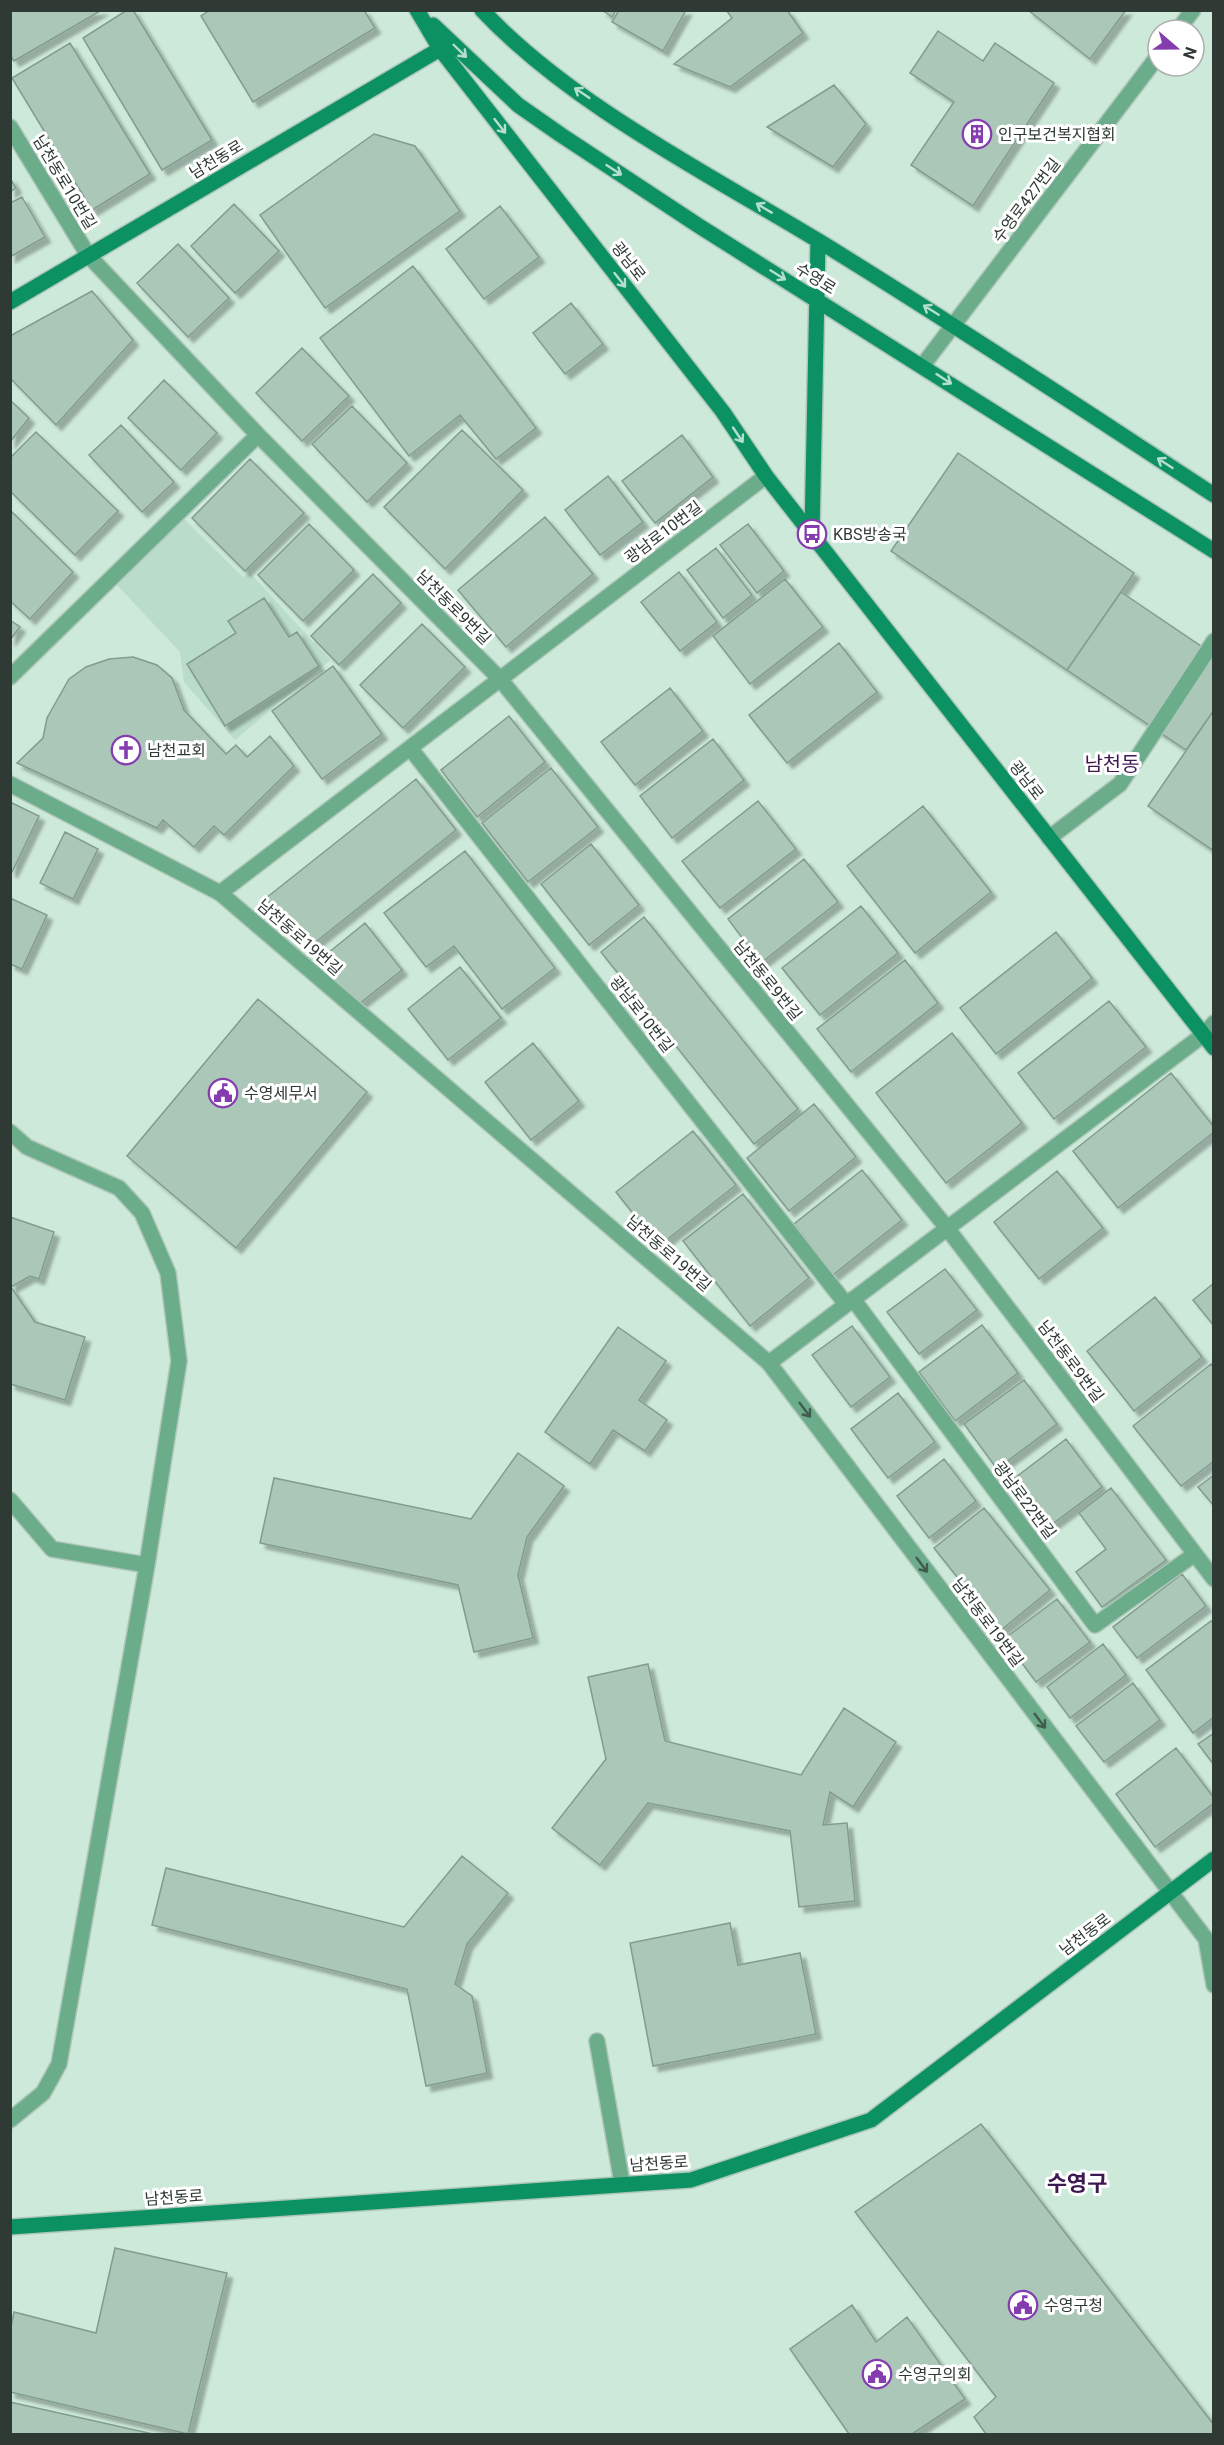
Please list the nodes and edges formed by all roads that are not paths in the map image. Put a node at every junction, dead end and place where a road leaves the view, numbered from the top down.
1 (418, 10) edge
2 (482, 10) edge
3 (440, 49) junction
4 (1146, 72) edge
5 (10, 127) edge
6 (818, 241) junction
7 (88, 255) junction
8 (817, 300) junction
9 (10, 302) edge
10 (954, 325) junction
11 (923, 365) junction
12 (258, 435) junction
13 (766, 476) junction
14 (1214, 495) edge
15 (812, 534) junction
16 (1214, 551) edge
17 (1214, 641) edge
18 (10, 677) edge
19 (500, 679) junction
20 (410, 748) junction
21 (10, 783) edge
22 (1049, 838) junction
23 (220, 892) junction
24 (1208, 1029) edge
25 (1214, 1048) edge
26 (10, 1132) edge
27 (947, 1228) junction
28 (849, 1301) junction
29 (769, 1363) junction
30 (10, 1500) edge
31 (1194, 1554) junction
32 (147, 1565) junction
33 (1214, 1579) edge
34 (1214, 1859) edge
35 (1170, 1892) junction
36 (1214, 1985) edge
37 (597, 2041) dead end
38 (10, 2120) edge
39 (622, 2183) junction
40 (10, 2227) edge

1 - 3 main road, 광남로
1 -> 8 main road, 수영로
6 -> 2 main road, 수영로
3 - 7 main road, 남천동로
3 -> 13 main road, 광남로
4 - 10 street, 수영로427번길
5 - 7 street, 남천동로10번길
6 - 8 main road
10 -> 6 main road, 수영로
7 - 9 main road, 남천동로
7 - 12 street, 남천동로9번길
8 - 11 main road, 수영로
8 - 15 main road
10 - 11 street, 수영로427번길
14 -> 10 main road, 수영로
11 -> 16 main road, 수영로
12 - 18 street
12 - 19 street, 남천동로9번길
13 - 15 main road, 광남로
13 - 19 street, 광남로10번길
15 - 22 main road, 광남로
17 - 22 street
19 - 20 street, 광남로10번길
19 - 27 street, 남천동로9번길
20 - 23 street, 광남로10번길
20 - 28 street, 광남로10번길
21 - 23 street, 남천동로19번길
22 - 24 main road, 광남로
23 - 29 street, 남천동로19번길
24 - 25 main road, 광남로
24 - 27 street
26 - 32 street
27 - 28 street
27 - 31 street, 남천동로9번길
28 - 29 street
28 - 31 street, 광남로22번길
29 -> 35 street, 남천동로19번길
30 - 32 street
31 - 33 street, 남천동로9번길
32 - 38 street
34 - 35 main road, 남천동로
35 - 36 street, 남천동로19번길
35 - 39 main road, 남천동로
37 - 39 street
39 - 40 main road, 남천동로

